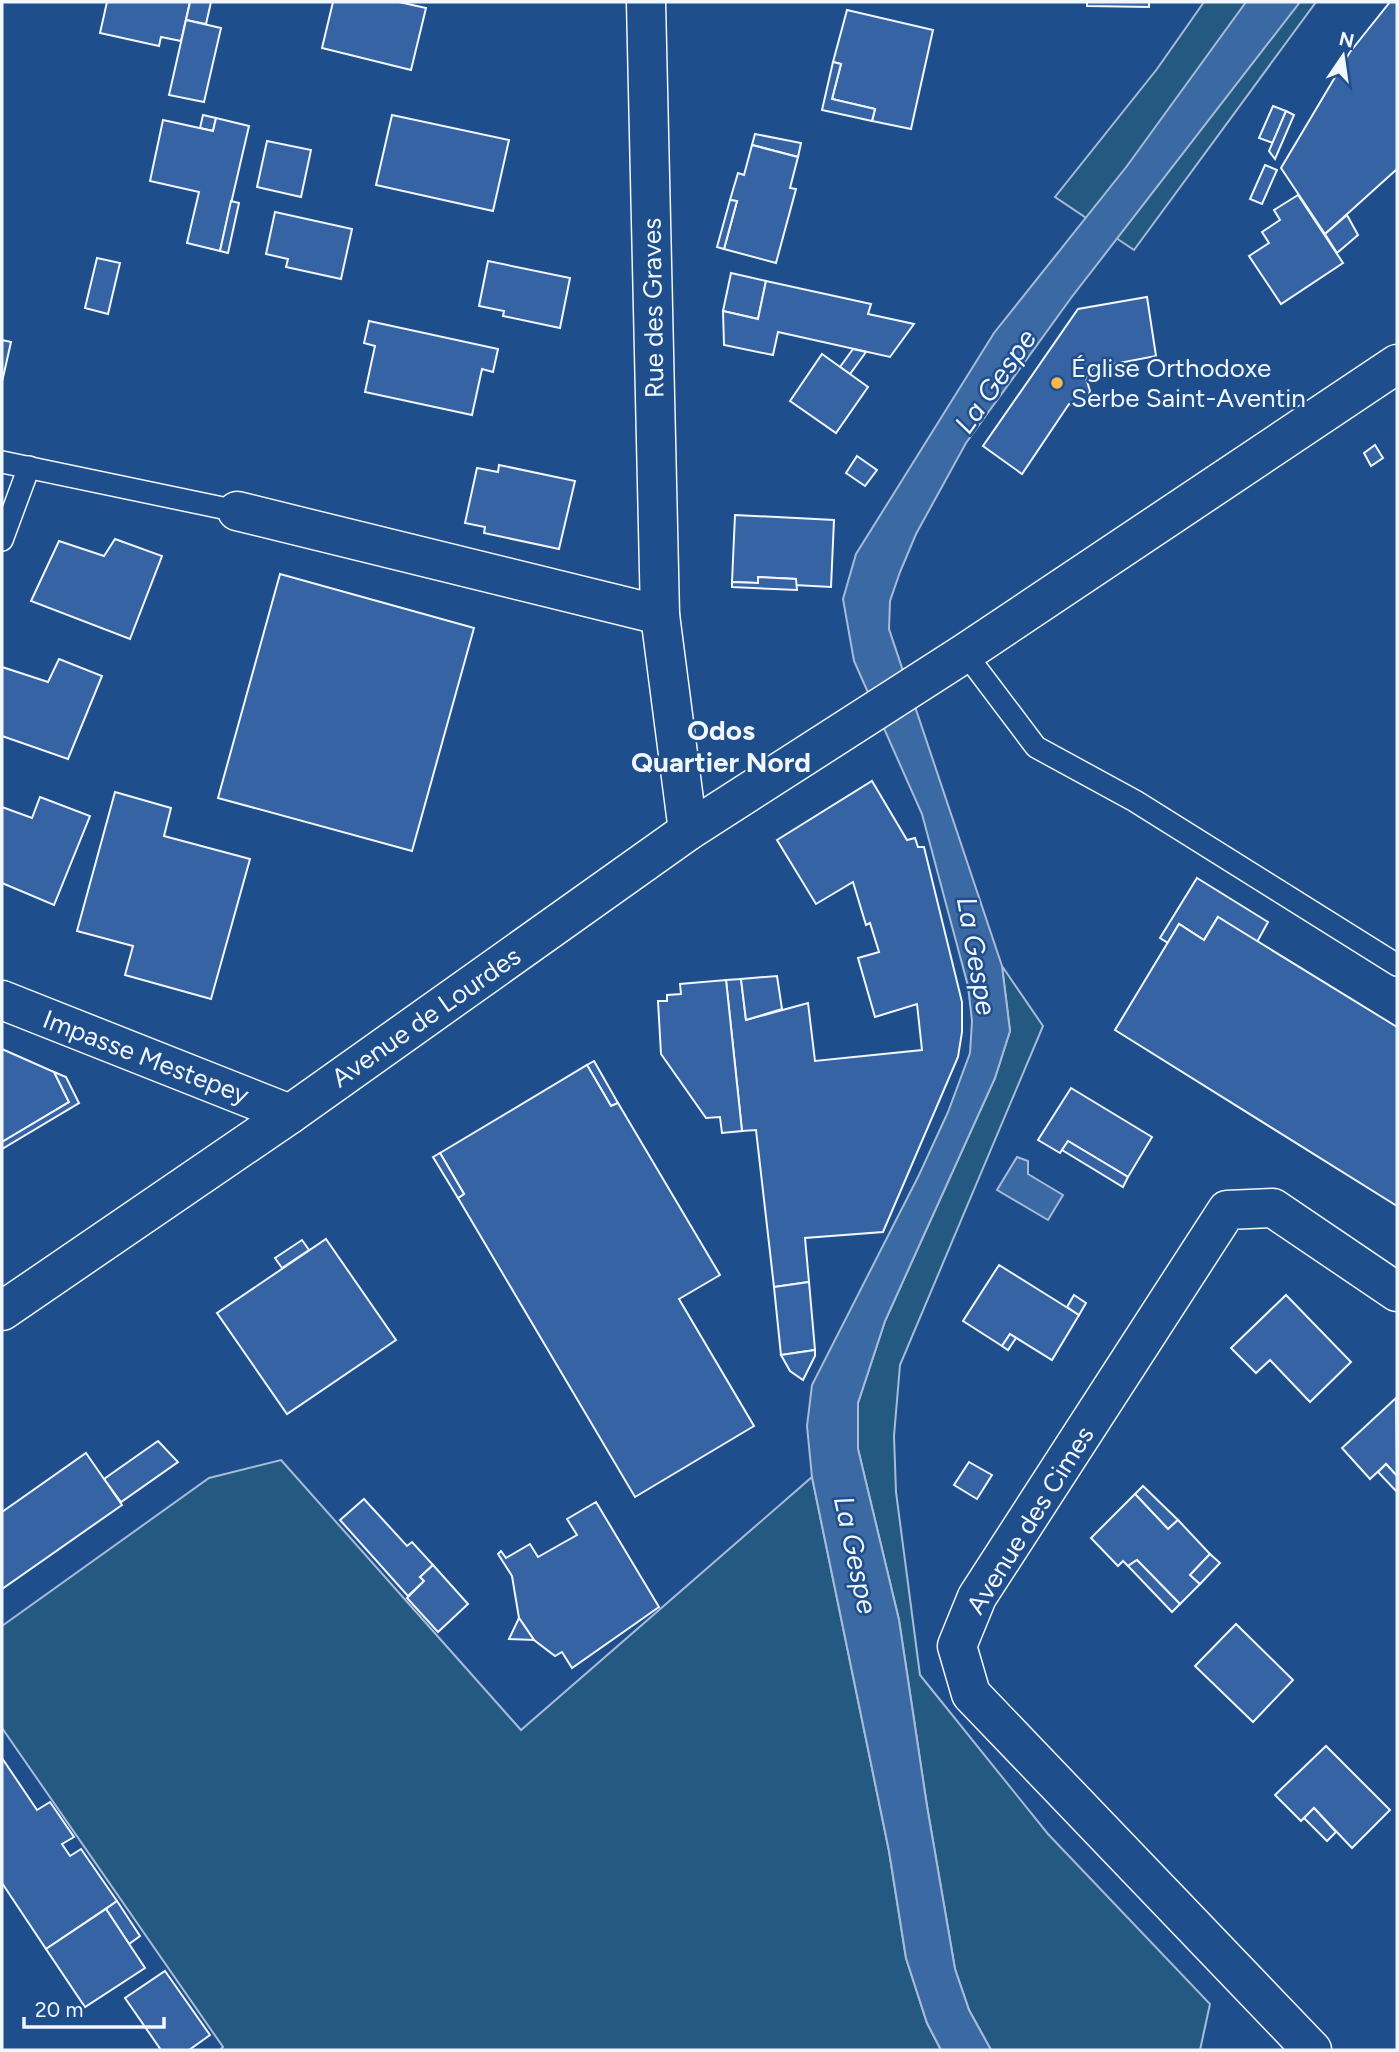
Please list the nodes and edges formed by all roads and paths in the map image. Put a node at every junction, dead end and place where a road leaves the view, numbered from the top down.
1 (646, 2) edge
2 (1397, 363) edge
3 (2, 462) edge
4 (29, 467) junction
5 (237, 512) joint
6 (2, 540) edge
7 (660, 615) junction
8 (950, 663) junction
9 (688, 831) junction
10 (1397, 965) edge
11 (2, 1000) edge
12 (290, 1114) junction
13 (1397, 1292) edge
14 (2, 1311) edge
15 (1312, 2050) edge

1 - 7 street, Rue des Graves
2 - 8 street, Avenue de Lourdes
3 - 4 lane
4 - 5 lane
4 - 6 lane
5 - 7 street
7 - 9 street, Rue des Graves
8 - 9 street, Avenue de Lourdes
8 - 10 lane
9 - 12 street, Avenue de Lourdes
11 - 12 street, Impasse Mestepey
12 - 14 street, Avenue de Lourdes
13 - 15 street, Avenue des Cimes

